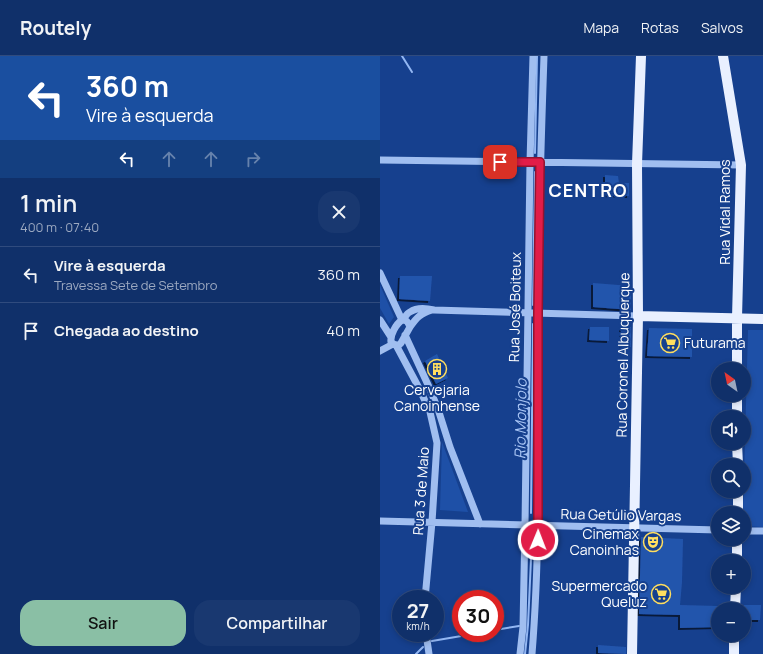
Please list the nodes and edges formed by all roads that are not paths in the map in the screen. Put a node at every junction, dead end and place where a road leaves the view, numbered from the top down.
1 (533, 56) edge
2 (544, 56) edge
3 (641, 56) edge
4 (723, 56) edge
5 (380, 160) edge
6 (530, 162) junction
7 (540, 162) junction
8 (637, 164) junction
9 (741, 165) junction
10 (380, 273) edge
11 (434, 310) junction
12 (528, 313) junction
13 (538, 313) junction
14 (638, 316) junction
15 (737, 318) junction
16 (763, 319) edge
17 (380, 320) edge
18 (402, 320) junction
19 (410, 327) junction
20 (405, 335) junction
21 (393, 342) junction
22 (380, 351) edge
23 (737, 362) edge
24 (420, 367) junction
25 (410, 372) junction
26 (448, 440) junction
27 (437, 441) junction
28 (380, 521) edge
29 (432, 522) junction
30 (480, 524) junction
31 (526, 525) junction
32 (538, 526) junction
33 (634, 528) junction
34 (711, 530) edge
35 (751, 531) edge
36 (763, 531) edge
37 (426, 590) edge
38 (427, 642) edge
39 (734, 642) edge
40 (429, 654) edge
41 (520, 654) edge
42 (532, 654) edge
43 (632, 654) edge
44 (734, 654) edge

1 - 6 street, Rua José Boiteux
2 - 7 street, Rua José Boiteux
3 - 8 main road, Rua Coronel Albuquerque
4 - 9 main road, Rua Vidal Ramos
5 - 6 street
6 - 7 street
6 - 12 street, Rua José Boiteux
7 - 8 street
7 - 13 street, Rua José Boiteux
8 - 9 street
8 - 14 main road, Rua Coronel Albuquerque
9 - 15 main road, Rua Vidal Ramos
10 - 18 street
11 - 12 street
11 - 18 street
11 - 19 street
12 - 13 street
12 - 31 street, Rua José Boiteux
13 - 14 street
13 - 32 street, Rua José Boiteux
14 - 15 main road
14 - 33 main road, Rua Coronel Albuquerque
15 - 16 main road
15 - 23 main road, Rua Vidal Ramos
17 - 21 street, Rua 3 de Maio
18 - 19 street
18 - 21 street
19 - 20 street
20 - 21 street
20 - 24 street, Rua 3 de Maio
21 - 22 street
21 - 25 street, Rua 3 de Maio
24 - 25 street
24 - 26 street, Rua 3 de Maio
25 - 27 street, Rua 3 de Maio
26 - 27 street
26 - 30 street, Rua 3 de Maio
27 - 29 street, Rua 3 de Maio
28 - 29 street, Rua Getúlio Vargas
29 - 30 street, Rua Getúlio Vargas
29 - 37 street, Rua 3 de Maio
30 - 31 street, Rua Getúlio Vargas
31 - 32 street, Rua Getúlio Vargas
31 - 41 street, Rua José Boiteux
32 - 33 street, Rua Getúlio Vargas
32 - 42 street, Rua José Boiteux
33 - 34 street, Rua Getúlio Vargas
33 - 43 main road, Rua Coronel Albuquerque
35 - 36 street
38 - 40 street
39 - 44 main road

